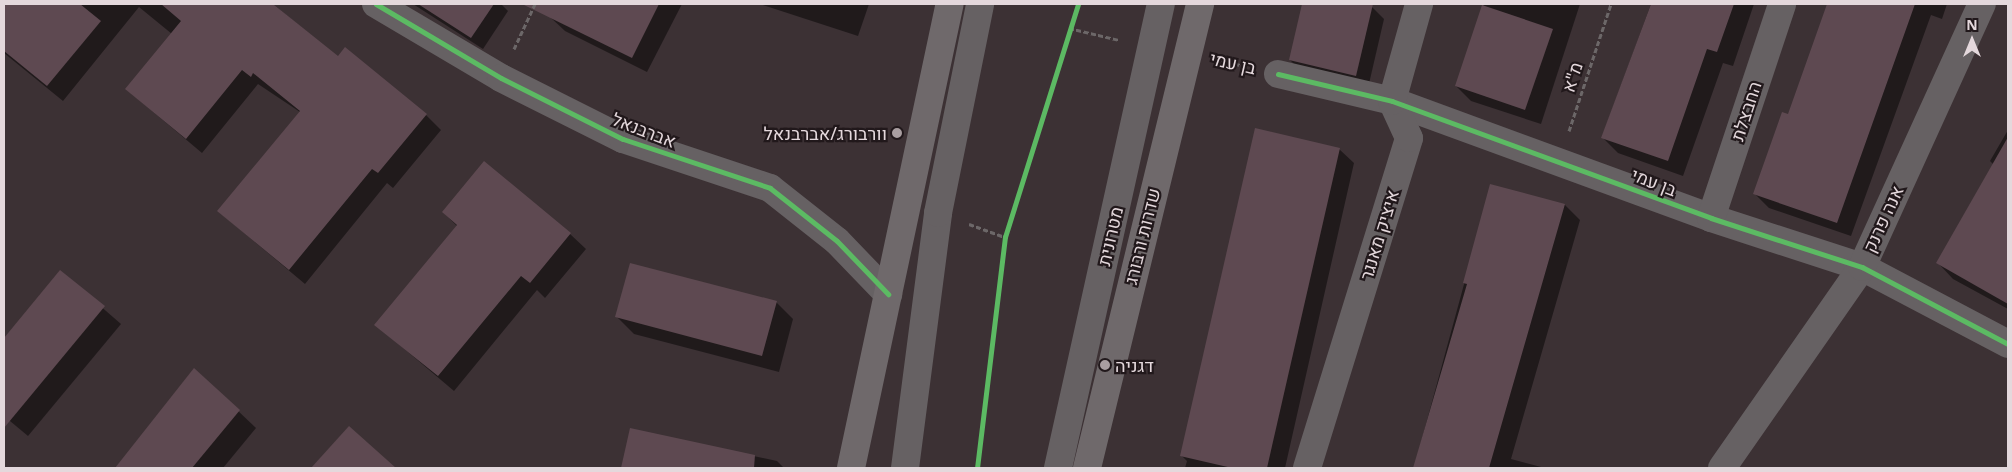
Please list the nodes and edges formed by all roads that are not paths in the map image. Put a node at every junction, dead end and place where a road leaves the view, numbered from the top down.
1 (376, 4) edge
2 (950, 4) edge
3 (980, 4) edge
4 (1161, 4) edge
5 (1200, 4) edge
6 (1419, 4) edge
7 (1782, 4) edge
8 (1982, 4) edge
9 (1278, 74) road end
10 (1392, 101) junction
11 (1711, 218) junction
12 (1862, 266) junction
13 (888, 294) junction
14 (2008, 344) edge
15 (851, 468) edge
16 (905, 468) edge
17 (1058, 468) edge
18 (1088, 468) edge
19 (1307, 468) edge
20 (1722, 468) edge

1 - 13 street, אברבנאל
2 - 13 main road
3 - 16 street
4 - 17 street, מטרונית
5 - 18 main road, שדרות ורבורג
6 - 10 street
7 - 11 street, החבצלת
8 - 12 street, אנה פרנק
9 - 10 street, בן עמי
10 - 11 street, בן עמי
10 - 19 street, איציק מאנגר
11 - 12 street, בן עמי
12 - 14 street, בן עמי
12 - 20 street, אנה פרנק
13 - 15 main road

